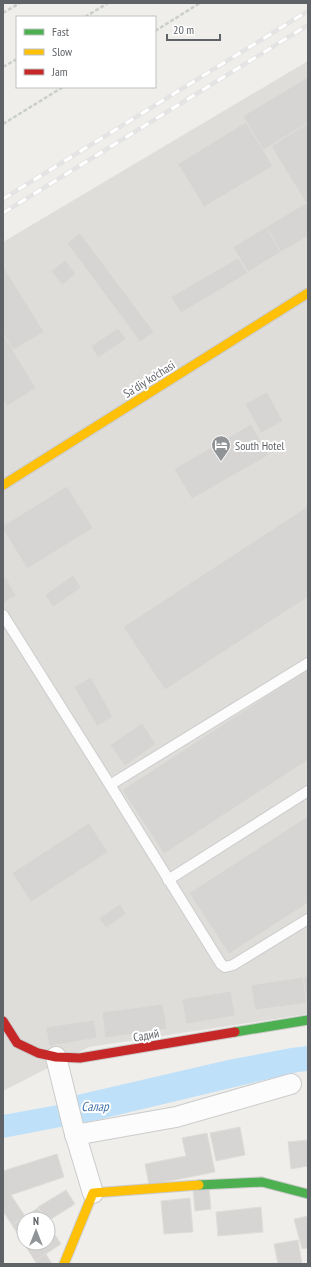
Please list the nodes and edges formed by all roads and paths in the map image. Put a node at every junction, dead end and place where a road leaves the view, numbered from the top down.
1 (20, 3) edge
2 (108, 3) edge
3 (200, 3) edge
4 (3, 13) edge
5 (87, 16) edge
6 (156, 30) edge
7 (16, 60) edge
8 (3, 67) edge
9 (62, 88) edge
10 (3, 124) edge
11 (308, 293) edge
12 (3, 485) edge
13 (3, 615) edge
14 (308, 663) edge
15 (110, 785) junction
16 (308, 791) edge
17 (168, 880) junction
18 (308, 919) edge
19 (3, 1020) edge
20 (308, 1020) edge
21 (56, 1057) junction
22 (291, 1084) dead end
23 (75, 1133) junction
24 (92, 1193) junction
25 (308, 1194) edge
26 (64, 1264) edge

1 - 4 path
2 - 5 path
3 - 6 path
7 - 8 path
9 - 10 path
11 - 12 street, Sa'diy ko'chasi
13 - 15 lane
14 - 15 lane
15 - 17 lane
16 - 17 lane
17 - 18 lane
19 - 21 street, Садий
20 - 21 street, Садий
21 - 23 street
22 - 23 street
23 - 24 street
24 - 25 street
24 - 26 street

